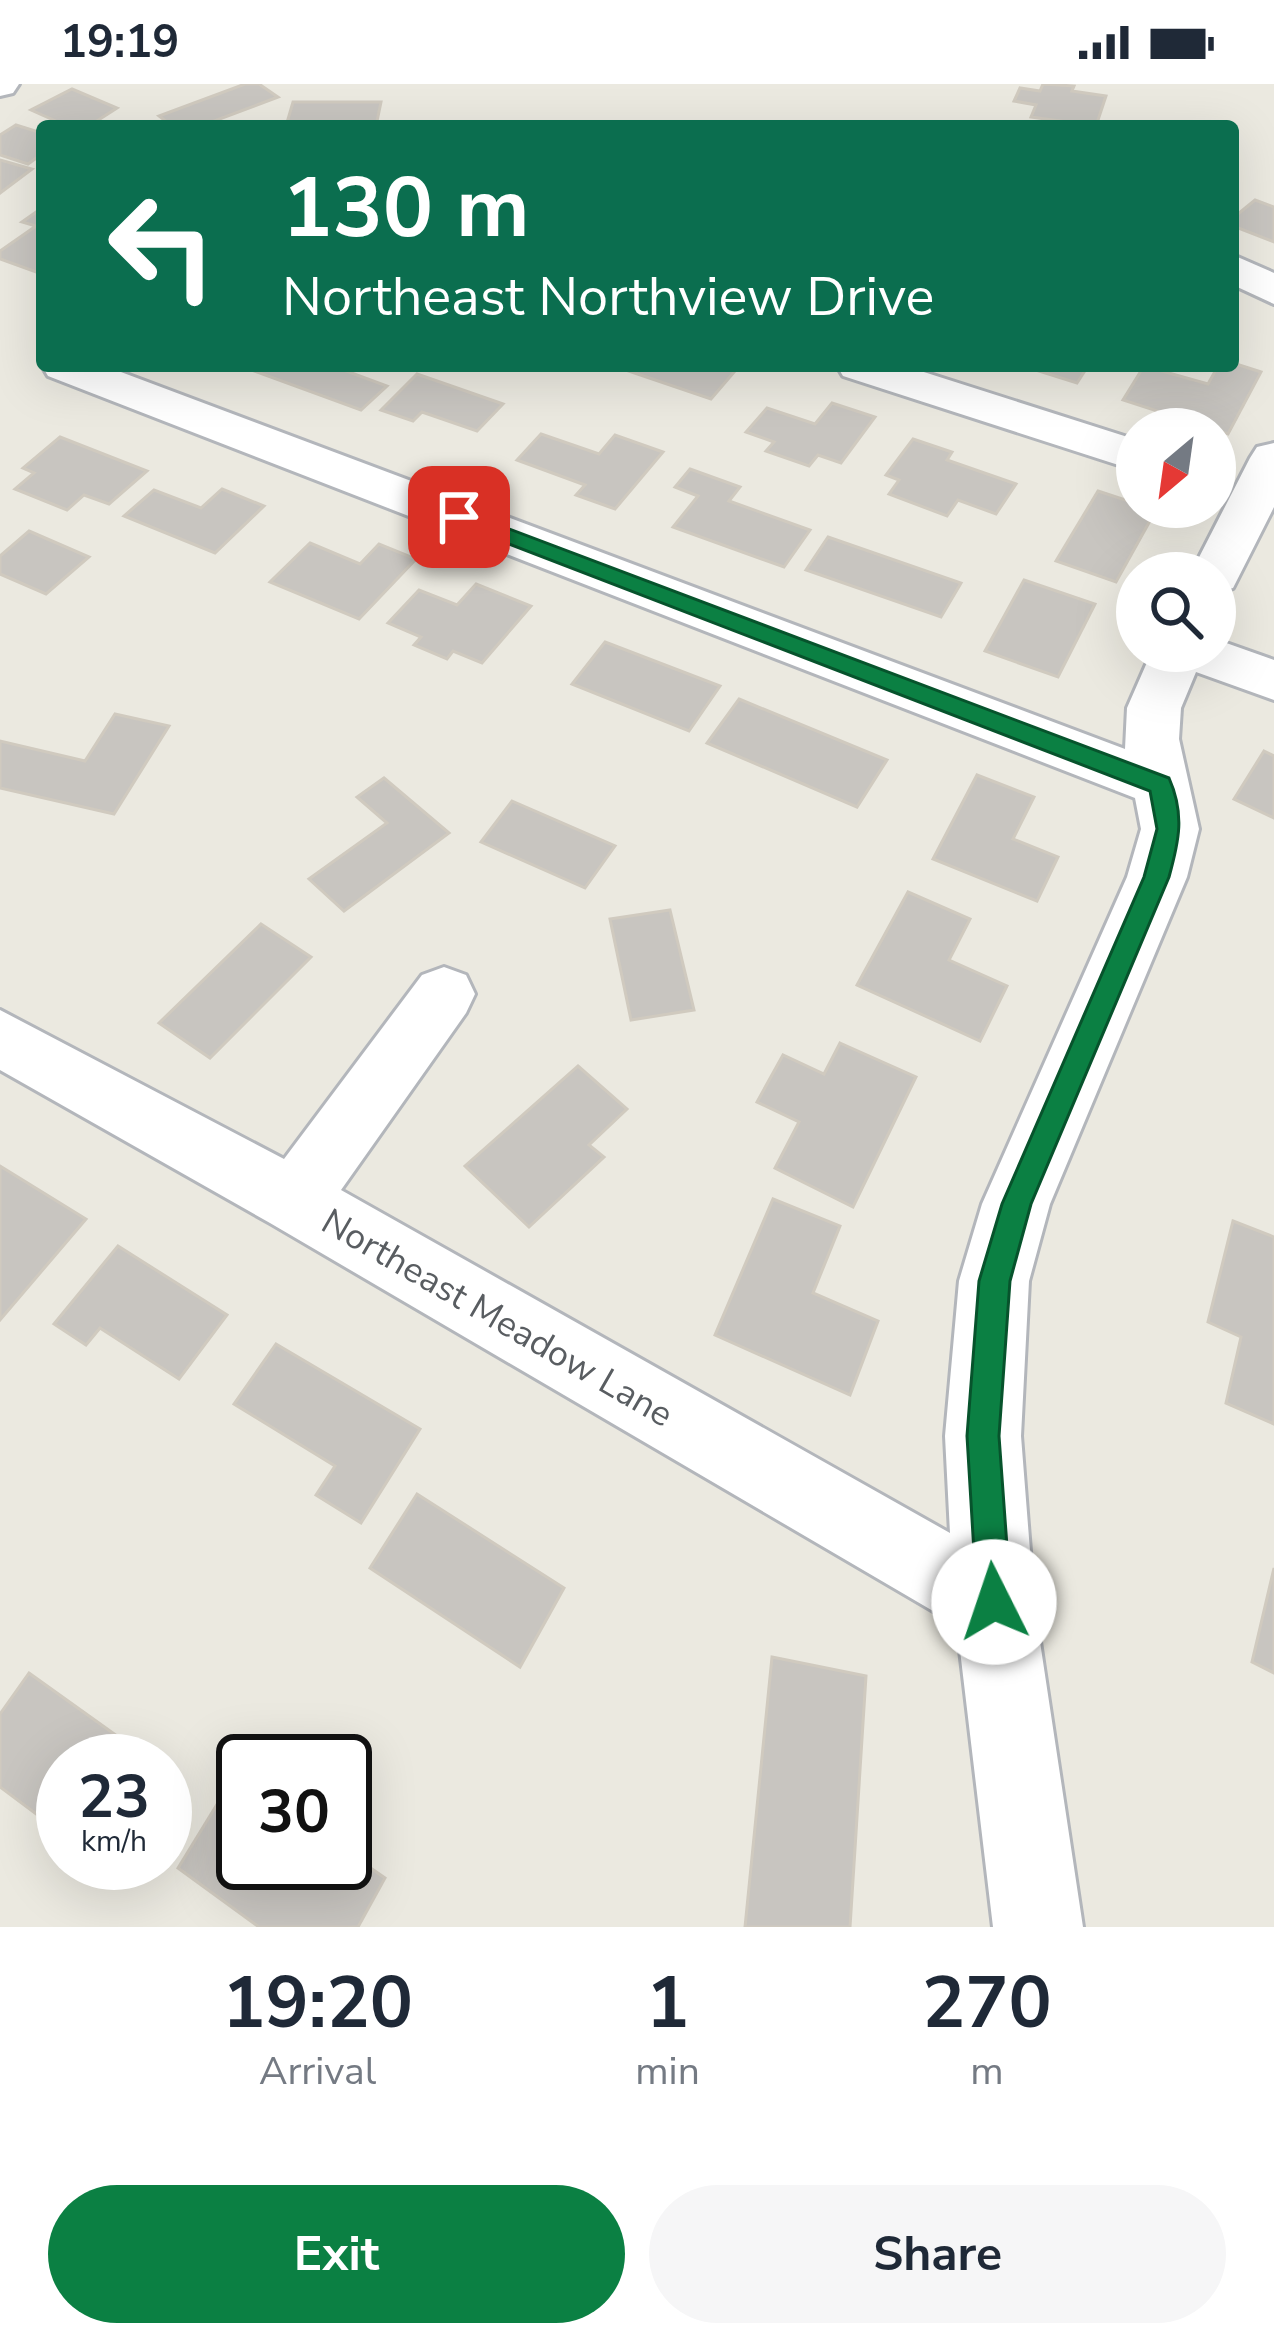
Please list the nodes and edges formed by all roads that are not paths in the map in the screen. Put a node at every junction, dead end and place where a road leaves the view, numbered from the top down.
1 (1239, 271) edge
2 (1274, 291) edge
3 (115, 372) edge
4 (878, 372) edge
5 (1116, 449) edge
6 (1248, 478) edge
7 (1223, 552) edge
8 (1236, 667) edge
9 (1169, 672) edge
10 (1274, 680) edge
11 (1161, 785) junction
12 (444, 994) dead end
13 (0, 1038) edge
14 (294, 1200) junction
15 (994, 1602) junction
16 (1038, 1927) edge

1 - 2 street
3 - 11 street
4 - 5 street
6 - 7 street
8 - 10 street
9 - 11 street
11 - 15 street
12 - 14 street
13 - 14 street, Northeast Meadow Lane
14 - 15 street, Northeast Meadow Lane
15 - 16 street

